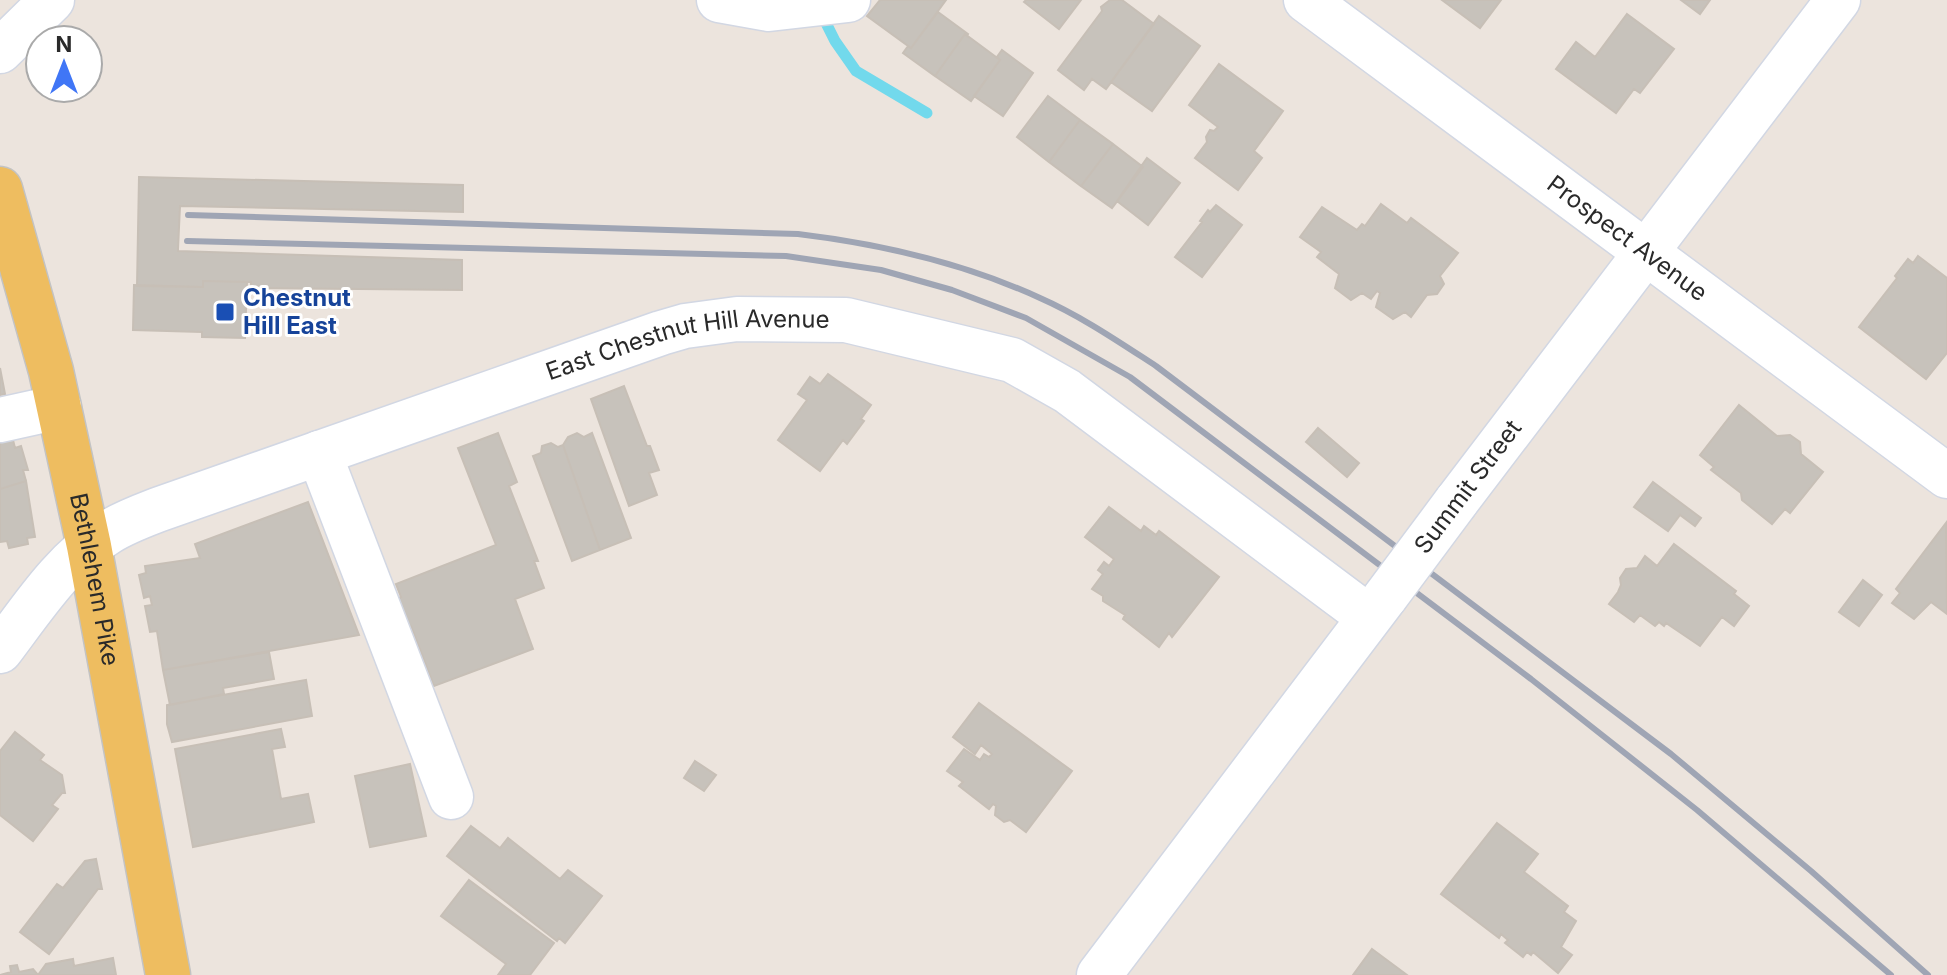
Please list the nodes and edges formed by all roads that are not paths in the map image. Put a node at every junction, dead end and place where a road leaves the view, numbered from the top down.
1 (52, 0) edge
2 (719, 0) edge
3 (848, 0) edge
4 (1306, 0) edge
5 (1838, 0) edge
6 (0, 51) edge
7 (0, 189) edge
8 (1646, 253) junction
9 (59, 407) junction
10 (0, 420) edge
11 (319, 453) junction
12 (1947, 476) edge
13 (89, 546) junction
14 (1378, 607) junction
15 (0, 651) edge
16 (451, 797) dead end
17 (168, 975) edge
18 (1099, 975) edge

1 - 6 street
2 - 3 street
4 - 8 street, Prospect Avenue
5 - 8 street, Summit Street
7 - 9 main road, Bethlehem Pike
8 - 12 street, Prospect Avenue
8 - 14 street, Summit Street, bridge
9 - 10 street
9 - 13 main road, Bethlehem Pike
11 - 13 street, East Chestnut Hill Avenue
11 - 14 street, East Chestnut Hill Avenue
11 - 16 street
13 - 15 street, East Chestnut Hill Avenue
13 - 17 main road, Bethlehem Pike
14 - 18 street, Summit Street

